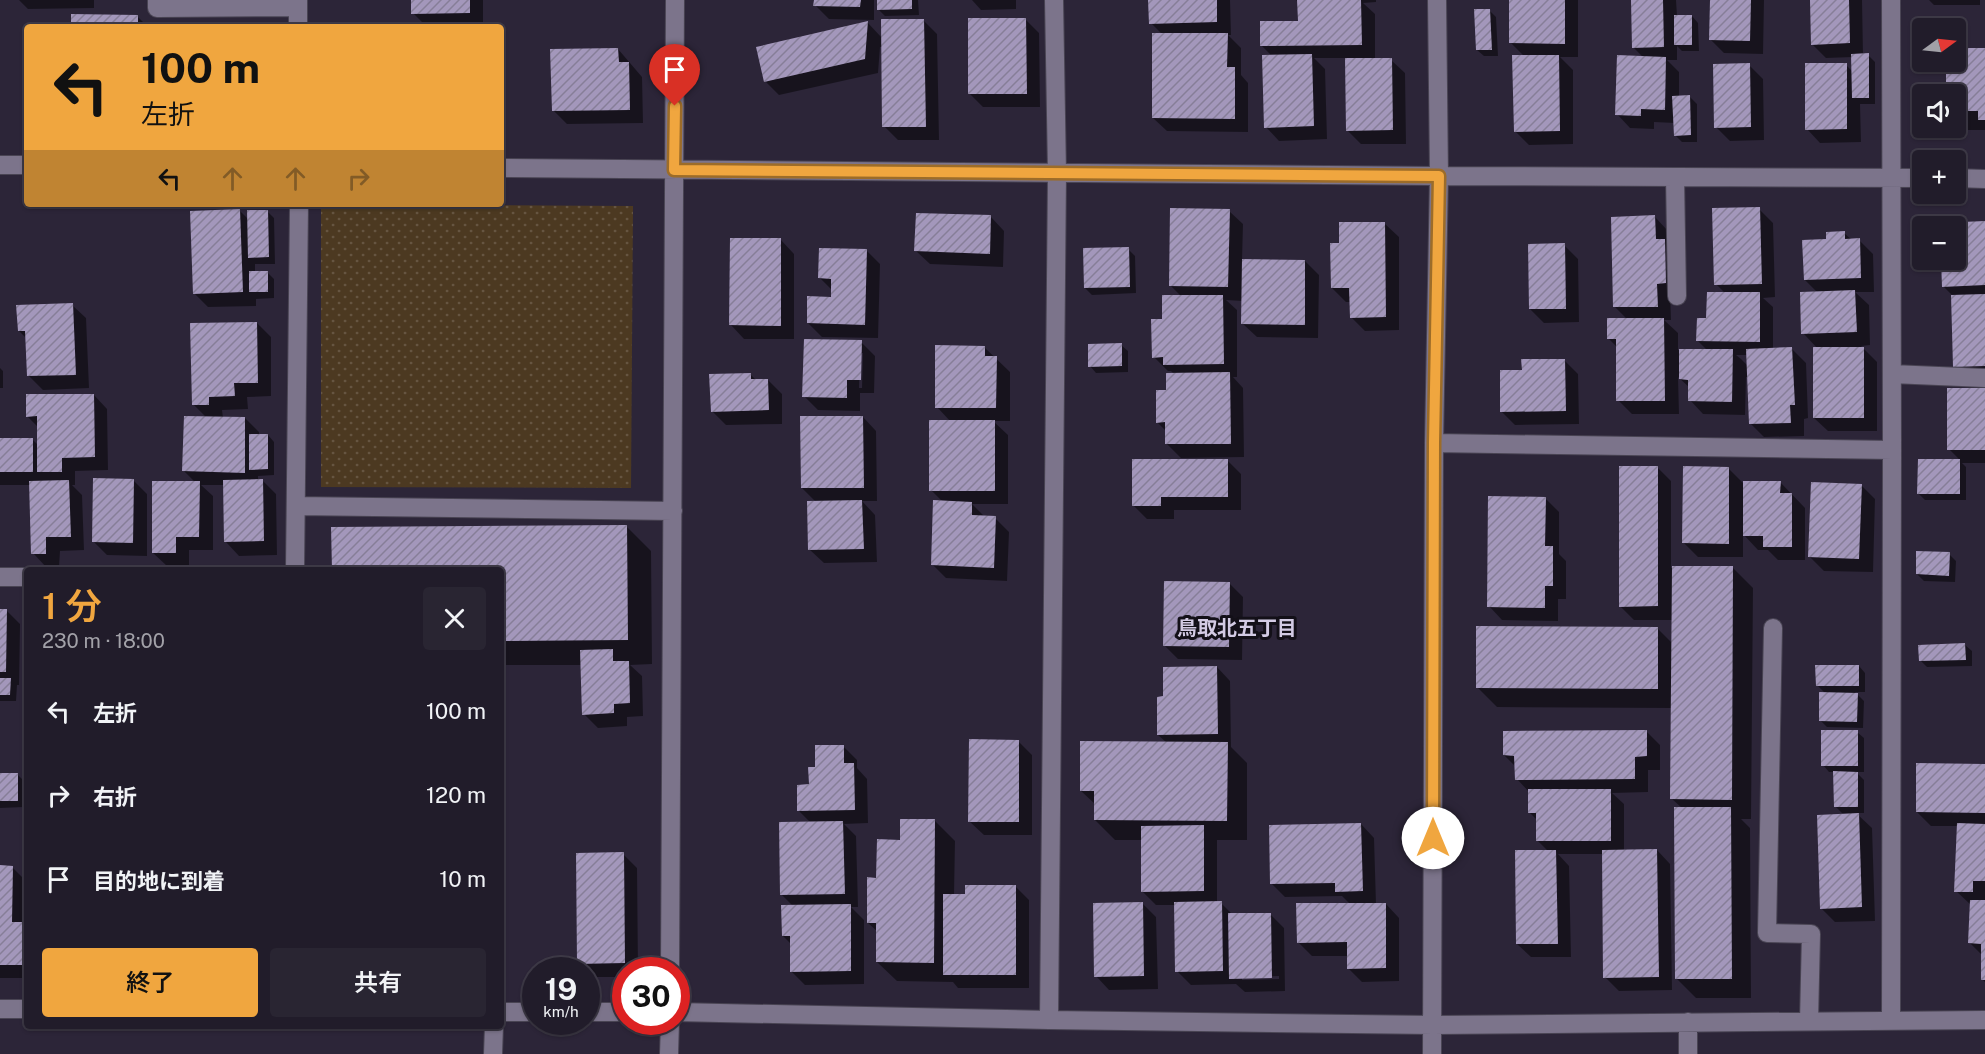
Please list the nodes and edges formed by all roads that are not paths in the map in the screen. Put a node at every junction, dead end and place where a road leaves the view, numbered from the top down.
1 (157, 0) edge
2 (675, 0) edge
3 (1054, 0) edge
4 (1437, 0) edge
5 (1891, 0) edge
6 (298, 3) edge
7 (298, 24) edge
8 (0, 165) edge
9 (24, 165) edge
10 (504, 168) edge
11 (674, 170) junction
12 (1057, 173) junction
13 (1439, 176) junction
14 (1675, 177) junction
15 (1890, 178) junction
16 (1912, 178) edge
17 (1966, 178) edge
18 (1985, 179) edge
19 (299, 207) edge
20 (1677, 296) dead end
21 (1892, 374) junction
22 (1985, 378) edge
23 (1434, 443) junction
24 (1892, 450) junction
25 (296, 506) junction
26 (673, 511) junction
27 (295, 567) edge
28 (0, 577) edge
29 (24, 577) edge
30 (1773, 628) dead end
31 (670, 957) edge
32 (0, 1009) edge
33 (24, 1010) edge
34 (504, 1012) edge
35 (522, 1012) edge
36 (690, 1012) edge
37 (1048, 1020) junction
38 (1891, 1020) junction
39 (1985, 1020) edge
40 (1809, 1021) junction
41 (1688, 1022) junction
42 (1433, 1025) junction
43 (494, 1029) edge
44 (670, 1035) edge
45 (493, 1054) edge
46 (669, 1054) edge
47 (1432, 1054) edge
48 (1688, 1054) edge

1 - 6 street
2 - 11 street
3 - 12 street
4 - 13 street
5 - 15 street
6 - 7 street
8 - 9 street
10 - 11 street
11 - 12 street
11 - 26 street
12 - 13 street
12 - 37 street
13 - 14 street
13 - 23 street
14 - 15 street
14 - 20 street
15 - 16 street
15 - 21 street
17 - 18 street
19 - 25 street
21 - 22 street
21 - 24 street
23 - 24 street
23 - 42 street
24 - 38 street
25 - 26 street
25 - 27 street
26 - 31 street
28 - 29 street
30 - 40 street
32 - 33 street
34 - 35 street
36 - 37 street
37 - 42 street
38 - 39 street
38 - 40 street
40 - 41 street
41 - 42 street
41 - 48 street
42 - 47 street
43 - 45 street
44 - 46 street

